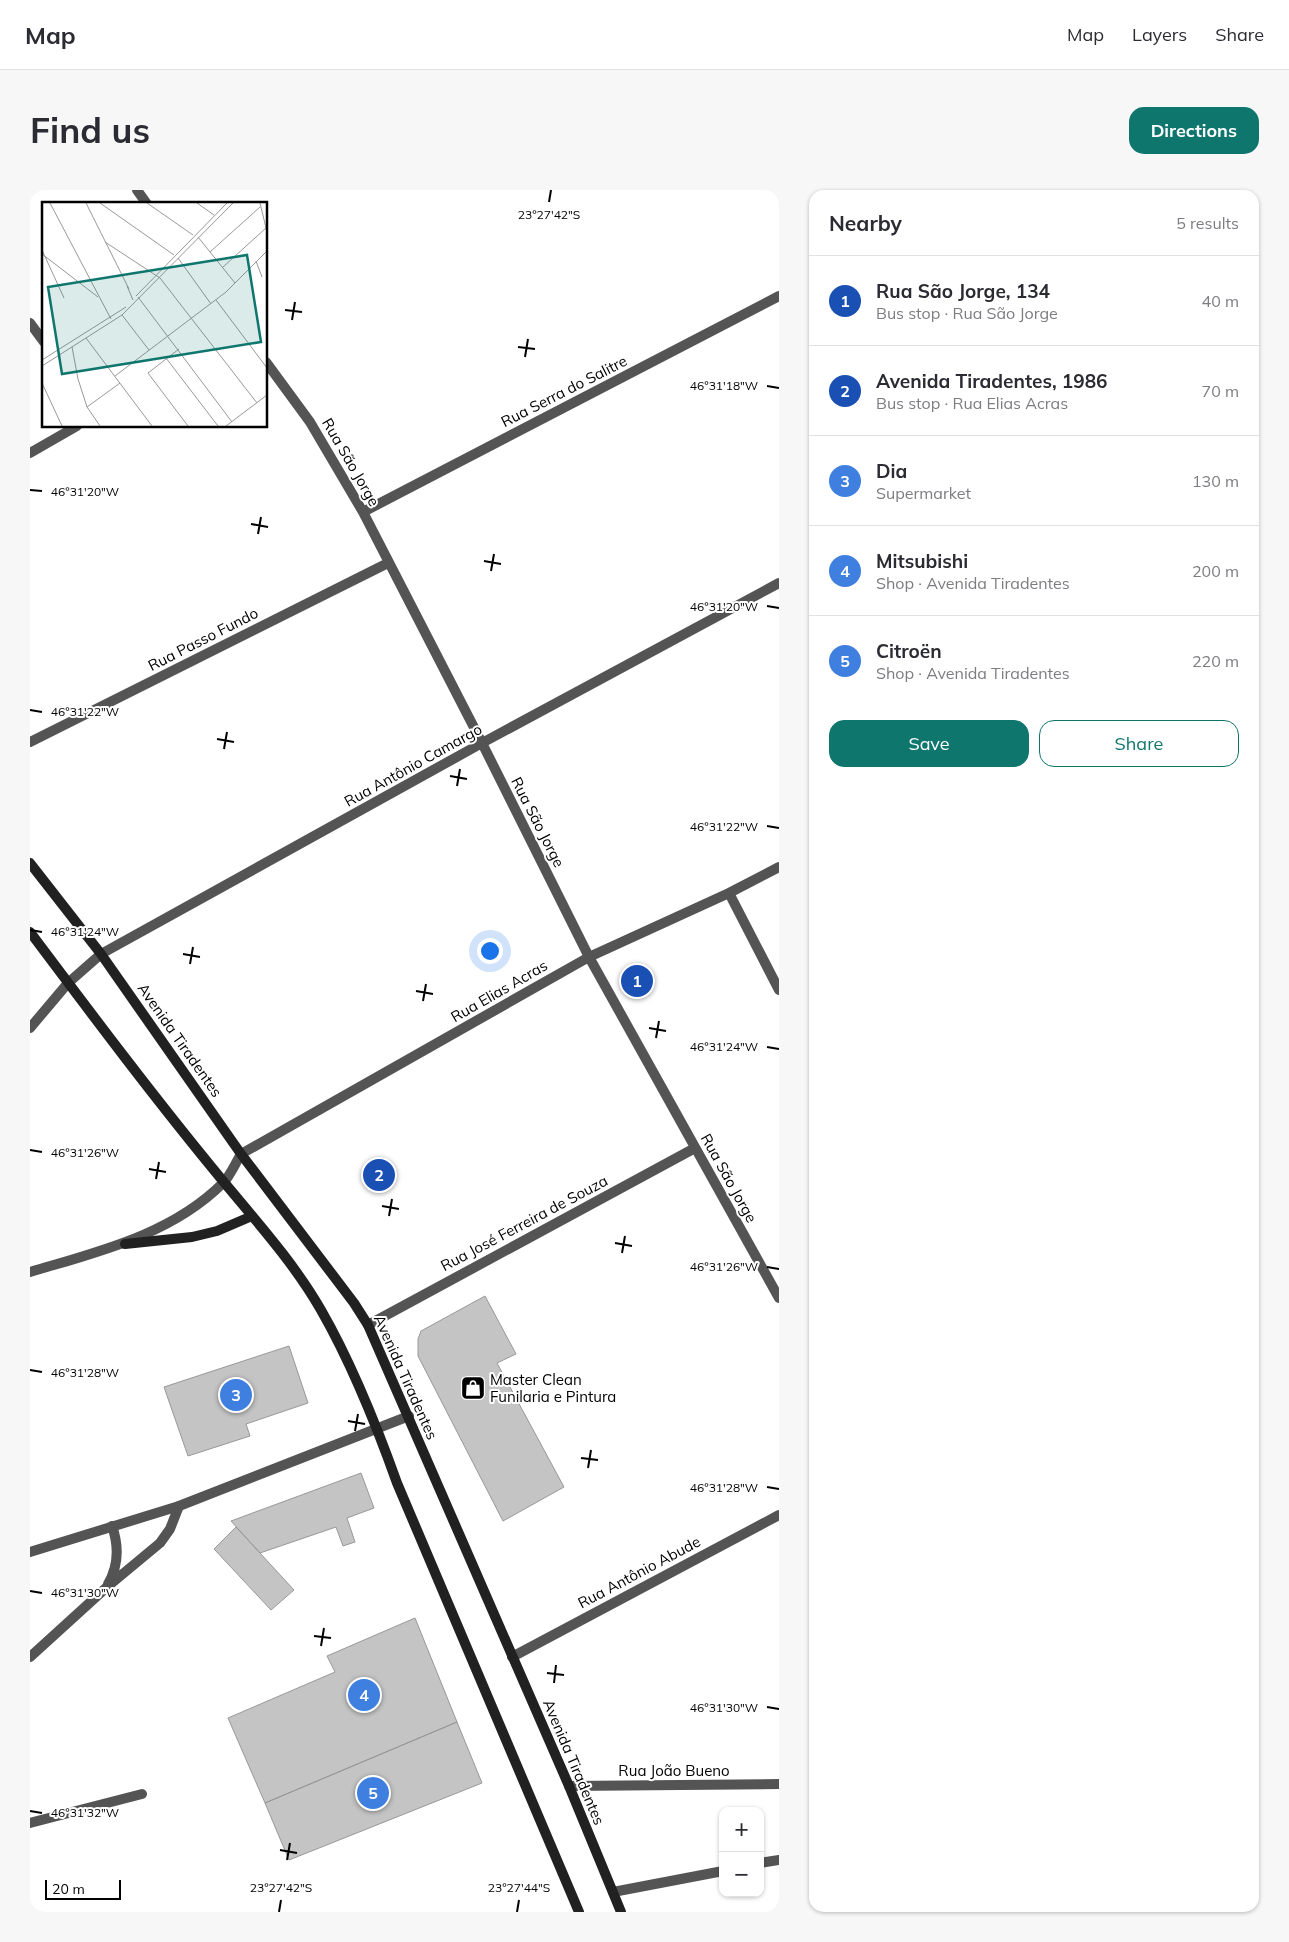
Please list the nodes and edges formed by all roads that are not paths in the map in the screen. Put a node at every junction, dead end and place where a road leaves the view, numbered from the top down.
1 (137, 190) edge
2 (146, 202) edge
3 (779, 296) edge
4 (30, 323) edge
5 (42, 339) edge
6 (268, 365) edge
7 (74, 428) edge
8 (30, 453) edge
9 (363, 512) junction
10 (388, 563) junction
11 (779, 583) edge
12 (30, 742) edge
13 (482, 743) junction
14 (30, 863) edge
15 (779, 867) edge
16 (729, 893) junction
17 (30, 932) edge
18 (101, 954) junction
19 (589, 957) junction
20 (68, 983) junction
21 (779, 990) edge
22 (30, 1028) edge
23 (695, 1148) junction
24 (241, 1154) junction
25 (224, 1182) junction
26 (252, 1216) junction
27 (125, 1244) junction
28 (30, 1272) edge
29 (779, 1298) edge
30 (368, 1325) junction
31 (409, 1416) junction
32 (378, 1429) junction
33 (179, 1506) junction
34 (779, 1514) edge
35 (112, 1526) junction
36 (30, 1552) edge
37 (107, 1587) junction
38 (30, 1657) edge
39 (512, 1657) junction
40 (779, 1784) edge
41 (569, 1786) junction
42 (142, 1794) dead end
43 (30, 1823) edge
44 (779, 1860) edge
45 (764, 1862) edge
46 (719, 1872) edge
47 (613, 1892) junction
48 (579, 1912) edge
49 (621, 1912) edge

1 - 2 street
3 - 9 street, Rua Serra do Salitre
4 - 5 street
6 - 9 street, Rua São Jorge
7 - 8 street
9 - 10 street, Rua São Jorge
10 - 12 street, Rua Passo Fundo
10 - 13 street, Rua São Jorge
11 - 13 street, Rua Antônio Camargo
13 - 18 street, Rua Antônio Camargo
13 - 19 street, Rua São Jorge
14 - 18 main road, Avenida Tiradentes
15 - 16 street, Rua Elias Acras
16 - 19 street, Rua Elias Acras
16 - 21 street
17 - 20 main road
18 - 20 street, Rua Antônio Camargo
18 - 24 main road, Avenida Tiradentes
19 - 23 street, Rua São Jorge
19 - 24 street, Rua Elias Acras
20 - 22 street, Rua Antônio Camargo
20 - 25 main road
23 - 29 street, Rua São Jorge
23 - 30 street, Rua José Ferreira de Souza
24 - 25 street
24 - 30 main road, Avenida Tiradentes
25 - 26 main road
25 - 27 street
26 - 27 main road
26 - 32 main road
27 - 28 street
30 - 31 main road, Avenida Tiradentes
31 - 32 street
31 - 39 main road, Avenida Tiradentes
32 - 33 street
32 - 48 main road
33 - 35 street
33 - 37 street
34 - 39 street, Rua Antônio Abude
35 - 36 street
35 - 37 street
37 - 38 street
39 - 41 main road, Avenida Tiradentes
40 - 41 street, Rua João Bueno
41 - 47 main road, Avenida Tiradentes
42 - 43 street
44 - 45 street
46 - 47 street
47 - 49 main road, Avenida Tiradentes

